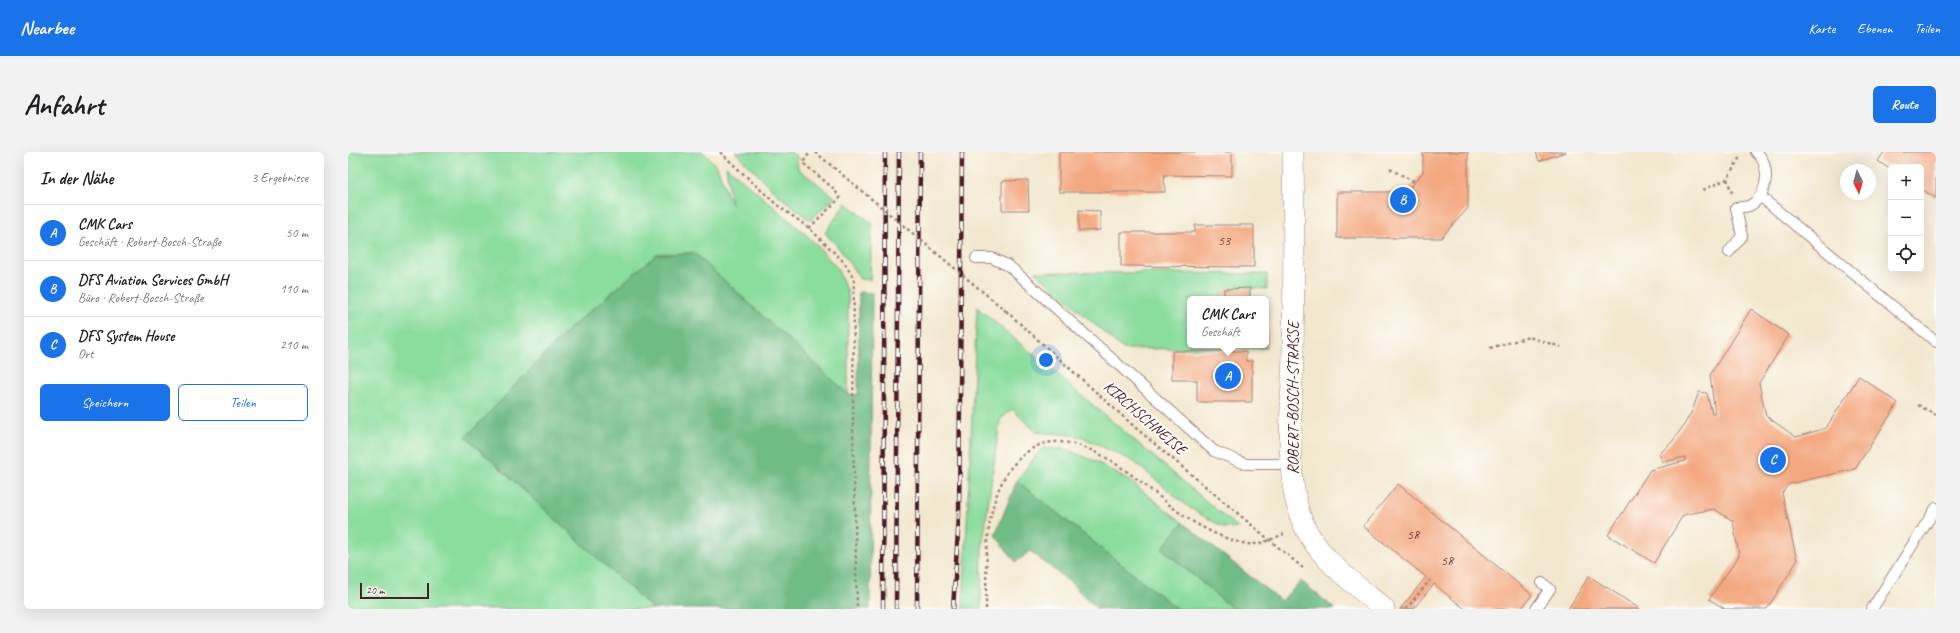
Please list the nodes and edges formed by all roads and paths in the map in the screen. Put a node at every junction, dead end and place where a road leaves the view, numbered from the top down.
1 (720, 152) edge
2 (810, 152) edge
3 (815, 152) edge
4 (1292, 152) edge
5 (1743, 152) edge
6 (1756, 152) edge
7 (1390, 169) dead end
8 (1415, 182) dead end
9 (1703, 190) dead end
10 (1760, 196) junction
11 (809, 228) junction
12 (1729, 252) dead end
13 (976, 258) dead end
14 (1936, 342) edge
15 (1561, 347) dead end
16 (1490, 348) dead end
17 (1918, 405) dead end
18 (1936, 415) edge
19 (1291, 464) junction
20 (1936, 508) edge
21 (1430, 580) dead end
22 (1542, 583) dead end
23 (857, 609) edge
24 (986, 609) edge
25 (1384, 609) edge
26 (1406, 609) edge
27 (1536, 609) edge
28 (1872, 609) edge

1 - 11 path
2 - 11 path
3 - 24 path, KIRCHSCHNEISE, bridge
4 - 19 street, ROBERT-BOSCH-STRASSE
5 - 9 path
6 - 10 lane
7 - 8 path
10 - 12 lane
10 - 14 lane
11 - 23 path
13 - 19 lane
15 - 16 path
17 - 18 path
19 - 25 street, ROBERT-BOSCH-STRASSE
20 - 28 lane
21 - 26 path
22 - 27 lane

